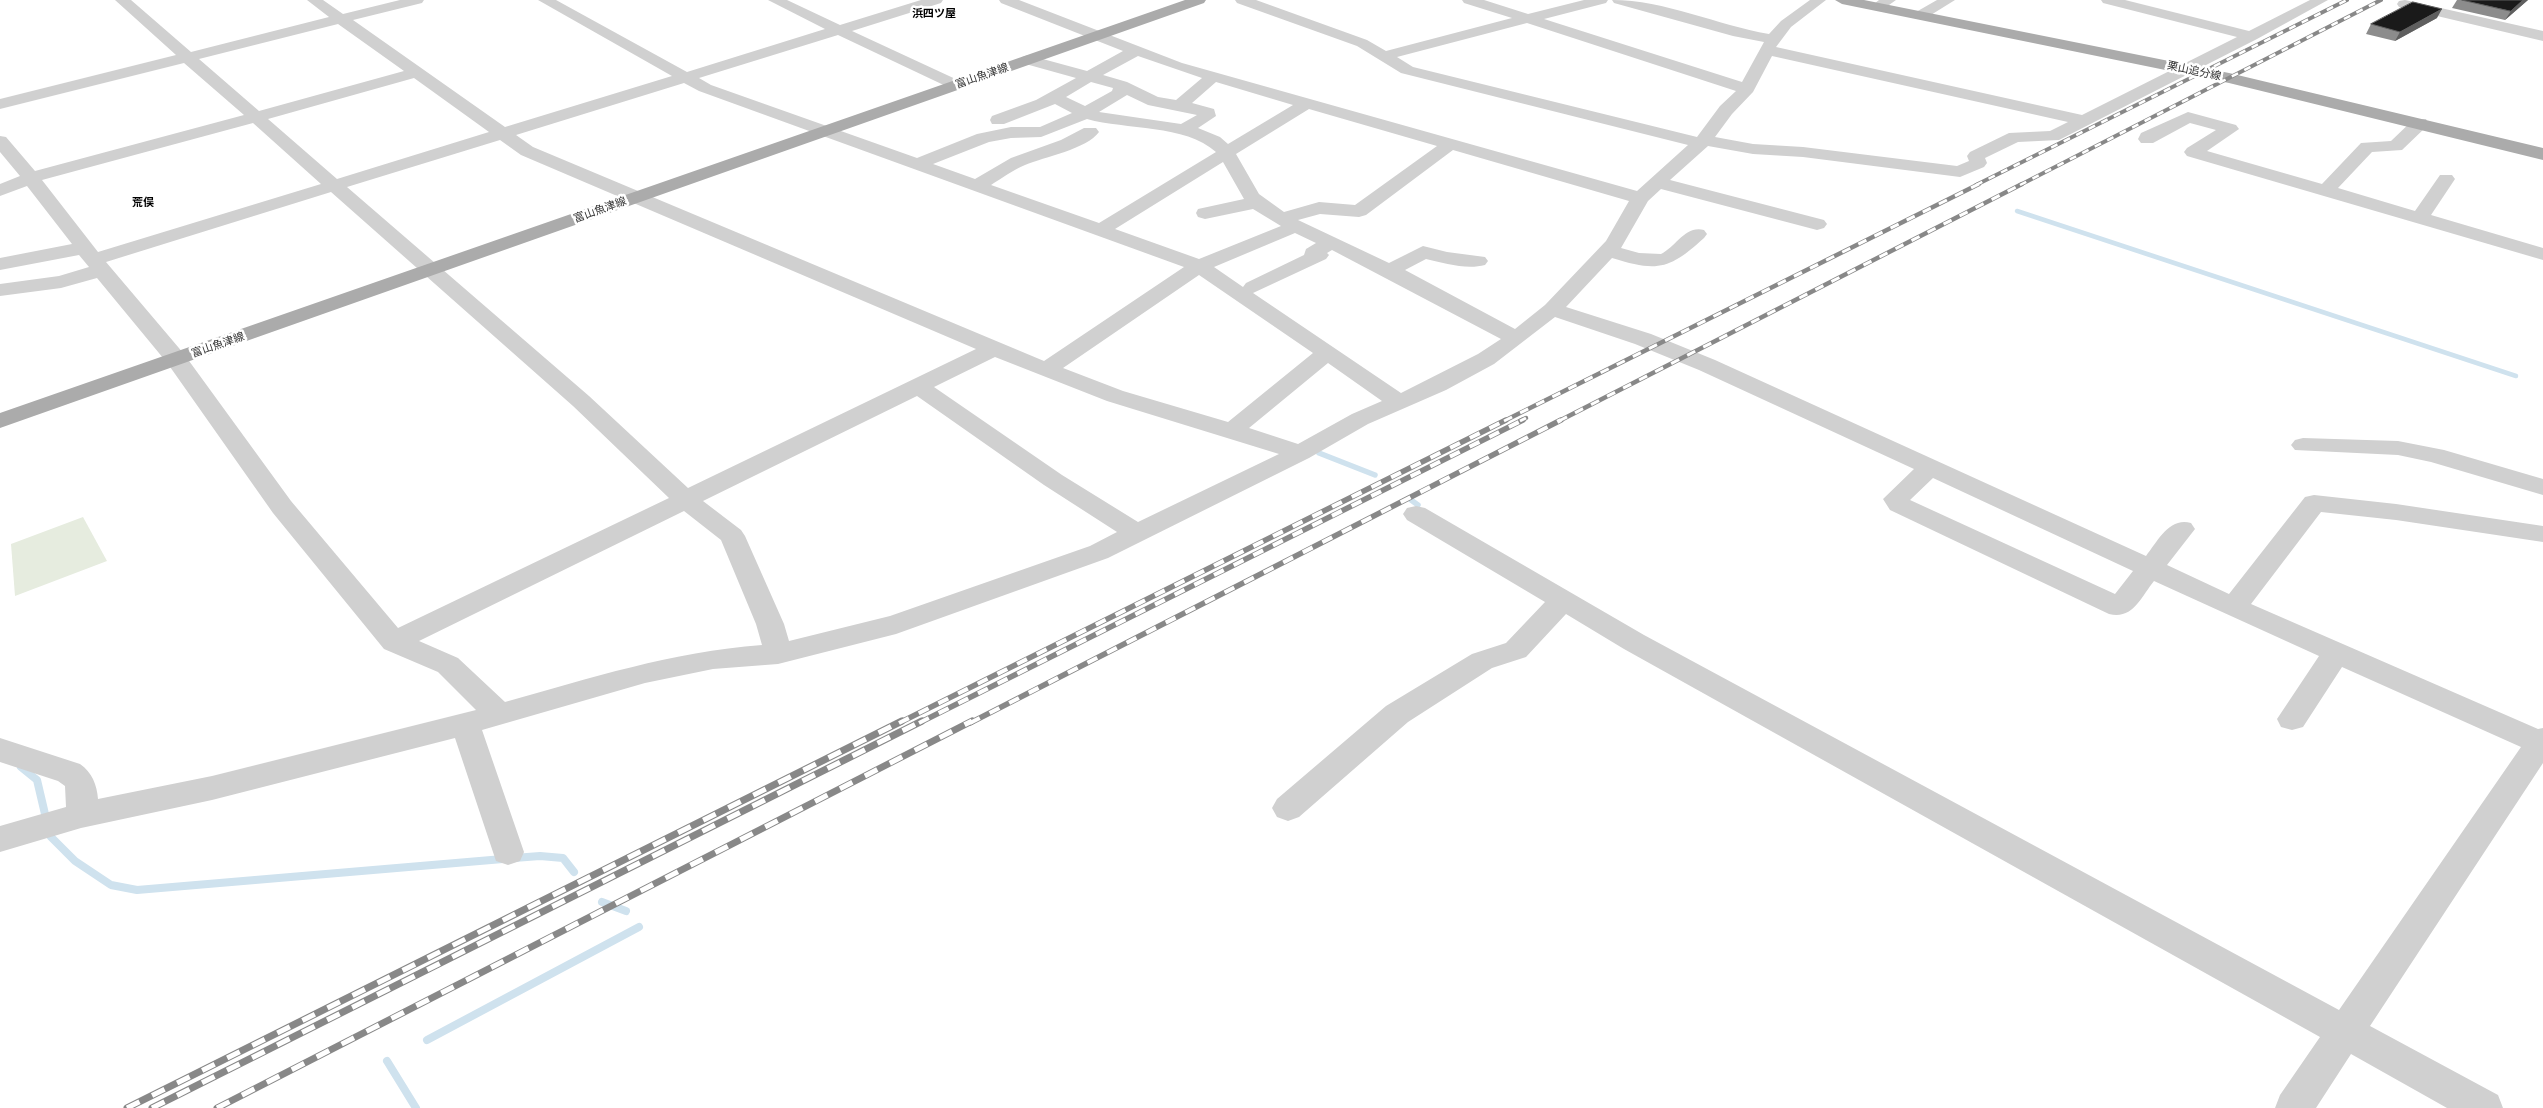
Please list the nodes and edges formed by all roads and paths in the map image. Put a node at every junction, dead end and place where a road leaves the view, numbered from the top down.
1 (122, 0) edge
2 (314, 0) edge
3 (417, 0) edge
4 (545, 0) edge
5 (776, 0) edge
6 (936, 0) edge
7 (1006, 0) edge
8 (1199, 0) edge
9 (1242, 0) edge
10 (1469, 0) edge
11 (1601, 0) edge
12 (1619, 0) edge
13 (1819, 0) edge
14 (1842, 0) edge
15 (1948, 0) edge
16 (2108, 0) edge
17 (2321, 0) edge
18 (1883, 3) edge
19 (2404, 4) edge
20 (1920, 15) junction
21 (1530, 18) junction
22 (339, 19) junction
23 (839, 30) junction
24 (2252, 36) junction
25 (2543, 36) edge
26 (1097, 37) junction
27 (1770, 44) junction
28 (1136, 52) junction
29 (1383, 56) junction
30 (187, 57) junction
31 (1028, 60) junction
32 (2188, 69) junction
33 (416, 73) junction
34 (1089, 76) junction
35 (1213, 77) junction
36 (685, 78) junction
37 (956, 85) junction
38 (1121, 85) junction
39 (1747, 89) junction
40 (1054, 97) junction
41 (0, 104) edge
42 (1306, 104) junction
43 (1180, 105) junction
44 (1084, 112) junction
45 (256, 117) junction
46 (998, 120) dead end
47 (2084, 120) junction
48 (2420, 123) junction
49 (1183, 130) junction
50 (825, 132) junction
51 (503, 134) junction
52 (2147, 139) dead end
53 (1089, 140) dead end
54 (1702, 142) junction
55 (1450, 144) junction
56 (3, 150) edge
57 (1228, 154) junction
58 (2543, 154) edge
59 (917, 165) junction
60 (31, 178) junction
61 (2446, 179) dead end
62 (1657, 182) junction
63 (976, 186) junction
64 (335, 187) junction
65 (0, 190) edge
66 (2325, 191) junction
67 (637, 197) junction
68 (1640, 198) junction
69 (1258, 202) junction
70 (1206, 213) dead end
71 (2420, 218) junction
72 (1290, 222) junction
73 (1817, 224) dead end
74 (1101, 230) junction
75 (1697, 234) dead end
76 (1332, 242) junction
77 (1608, 250) junction
78 (2543, 254) edge
79 (93, 259) junction
80 (1478, 261) dead end
81 (0, 264) edge
82 (1199, 266) junction
83 (430, 270) junction
84 (1389, 271) junction
85 (1253, 287) dead end
86 (1, 291) edge
87 (1552, 309) junction
88 (1516, 338) junction
89 (994, 349) junction
90 (1327, 353) junction
91 (176, 359) junction
92 (1046, 369) junction
93 (918, 386) junction
94 (1398, 401) junction
95 (0, 421) edge
96 (1231, 431) junction
97 (2304, 445) dead end
98 (1300, 453) junction
99 (1932, 467) junction
100 (2543, 487) edge
101 (686, 500) junction
102 (1416, 514) dead end
103 (2182, 529) dead end
104 (1138, 534) junction
105 (2543, 534) edge
106 (2152, 569) junction
107 (1562, 601) junction
108 (2234, 607) junction
109 (394, 642) junction
110 (2337, 652) junction
111 (778, 654) junction
112 (499, 714) junction
113 (2292, 719) dead end
114 (465, 724) junction
115 (2542, 742) edge
116 (0, 750) edge
117 (1288, 808) dead end
118 (81, 815) junction
119 (0, 839) edge
120 (508, 852) dead end
121 (2345, 1032) junction
122 (2294, 1108) edge
123 (2484, 1108) edge

1 - 30 street
2 - 22 street
3 - 22 street
4 - 36 street
5 - 23 street
6 - 23 street
7 - 26 street
8 - 26 main road, 富山魚津線
9 - 29 street
10 - 21 street
11 - 21 street
12 - 27 street
13 - 27 street
14 - 18 main road, 栗山追分線
15 - 20 street
16 - 24 street
17 - 24 street
18 - 20 main road, 栗山追分線
19 - 25 street
20 - 32 main road, 栗山追分線
21 - 29 street
21 - 39 street
22 - 30 street
22 - 33 street
23 - 36 street
23 - 37 street
24 - 32 street
26 - 28 street
26 - 31 main road, 富山魚津線
27 - 39 street
27 - 47 street
28 - 34 street
28 - 35 street
29 - 54 street
30 - 41 street
30 - 45 street
31 - 34 street
31 - 37 main road, 富山魚津線
32 - 47 street
32 - 48 main road, 栗山追分線
33 - 45 street
33 - 51 street
34 - 38 street
34 - 40 street
35 - 42 street
35 - 43 street
36 - 50 street
36 - 51 street
37 - 50 main road, 富山魚津線
38 - 43 street
38 - 44 street
39 - 54 street
40 - 44 street
40 - 46 street
42 - 55 street
42 - 57 street
43 - 49 street
44 - 49 street
44 - 59 street
45 - 60 street
45 - 64 street
47 - 54 street
48 - 58 main road, 栗山追分線
48 - 66 street
49 - 57 street
50 - 59 street
50 - 67 main road, 富山魚津線
51 - 64 street
51 - 67 street
52 - 66 street
53 - 63 street
54 - 62 street
55 - 68 street
55 - 72 street
56 - 60 street
57 - 69 street
57 - 74 street
59 - 63 street
60 - 65 street
60 - 79 street
61 - 71 street
62 - 68 street
62 - 73 street
63 - 74 street
64 - 79 street
64 - 83 street
66 - 71 street
67 - 83 main road, 富山魚津線
67 - 89 street
68 - 77 street
69 - 70 street
69 - 72 street
71 - 78 street
72 - 76 street
72 - 82 street
74 - 82 street
75 - 77 street
76 - 84 street
76 - 85 street
77 - 87 street
79 - 81 street
79 - 86 street
79 - 91 street
80 - 84 street
82 - 90 street
82 - 92 street
83 - 91 main road, 富山魚津線
83 - 101 street
84 - 88 street
87 - 88 street
87 - 99 street
88 - 94 street
89 - 92 street
89 - 93 street
90 - 94 street
90 - 96 street
91 - 95 main road, 富山魚津線
91 - 109 street
92 - 96 street
93 - 101 street
93 - 104 street
94 - 98 street
96 - 98 street
97 - 100 street
98 - 104 street
99 - 106 street
99 - 106 street
101 - 109 street
101 - 111 street
102 - 107 street
103 - 106 street
104 - 111 street
105 - 108 street
106 - 108 street
107 - 117 street
107 - 121 street
108 - 110 street
109 - 112 street
110 - 113 street
110 - 115 street
111 - 112 street
112 - 114 street
114 - 118 street
114 - 120 street
115 - 121 street
116 - 118 street
118 - 119 street
121 - 122 street
121 - 123 street

